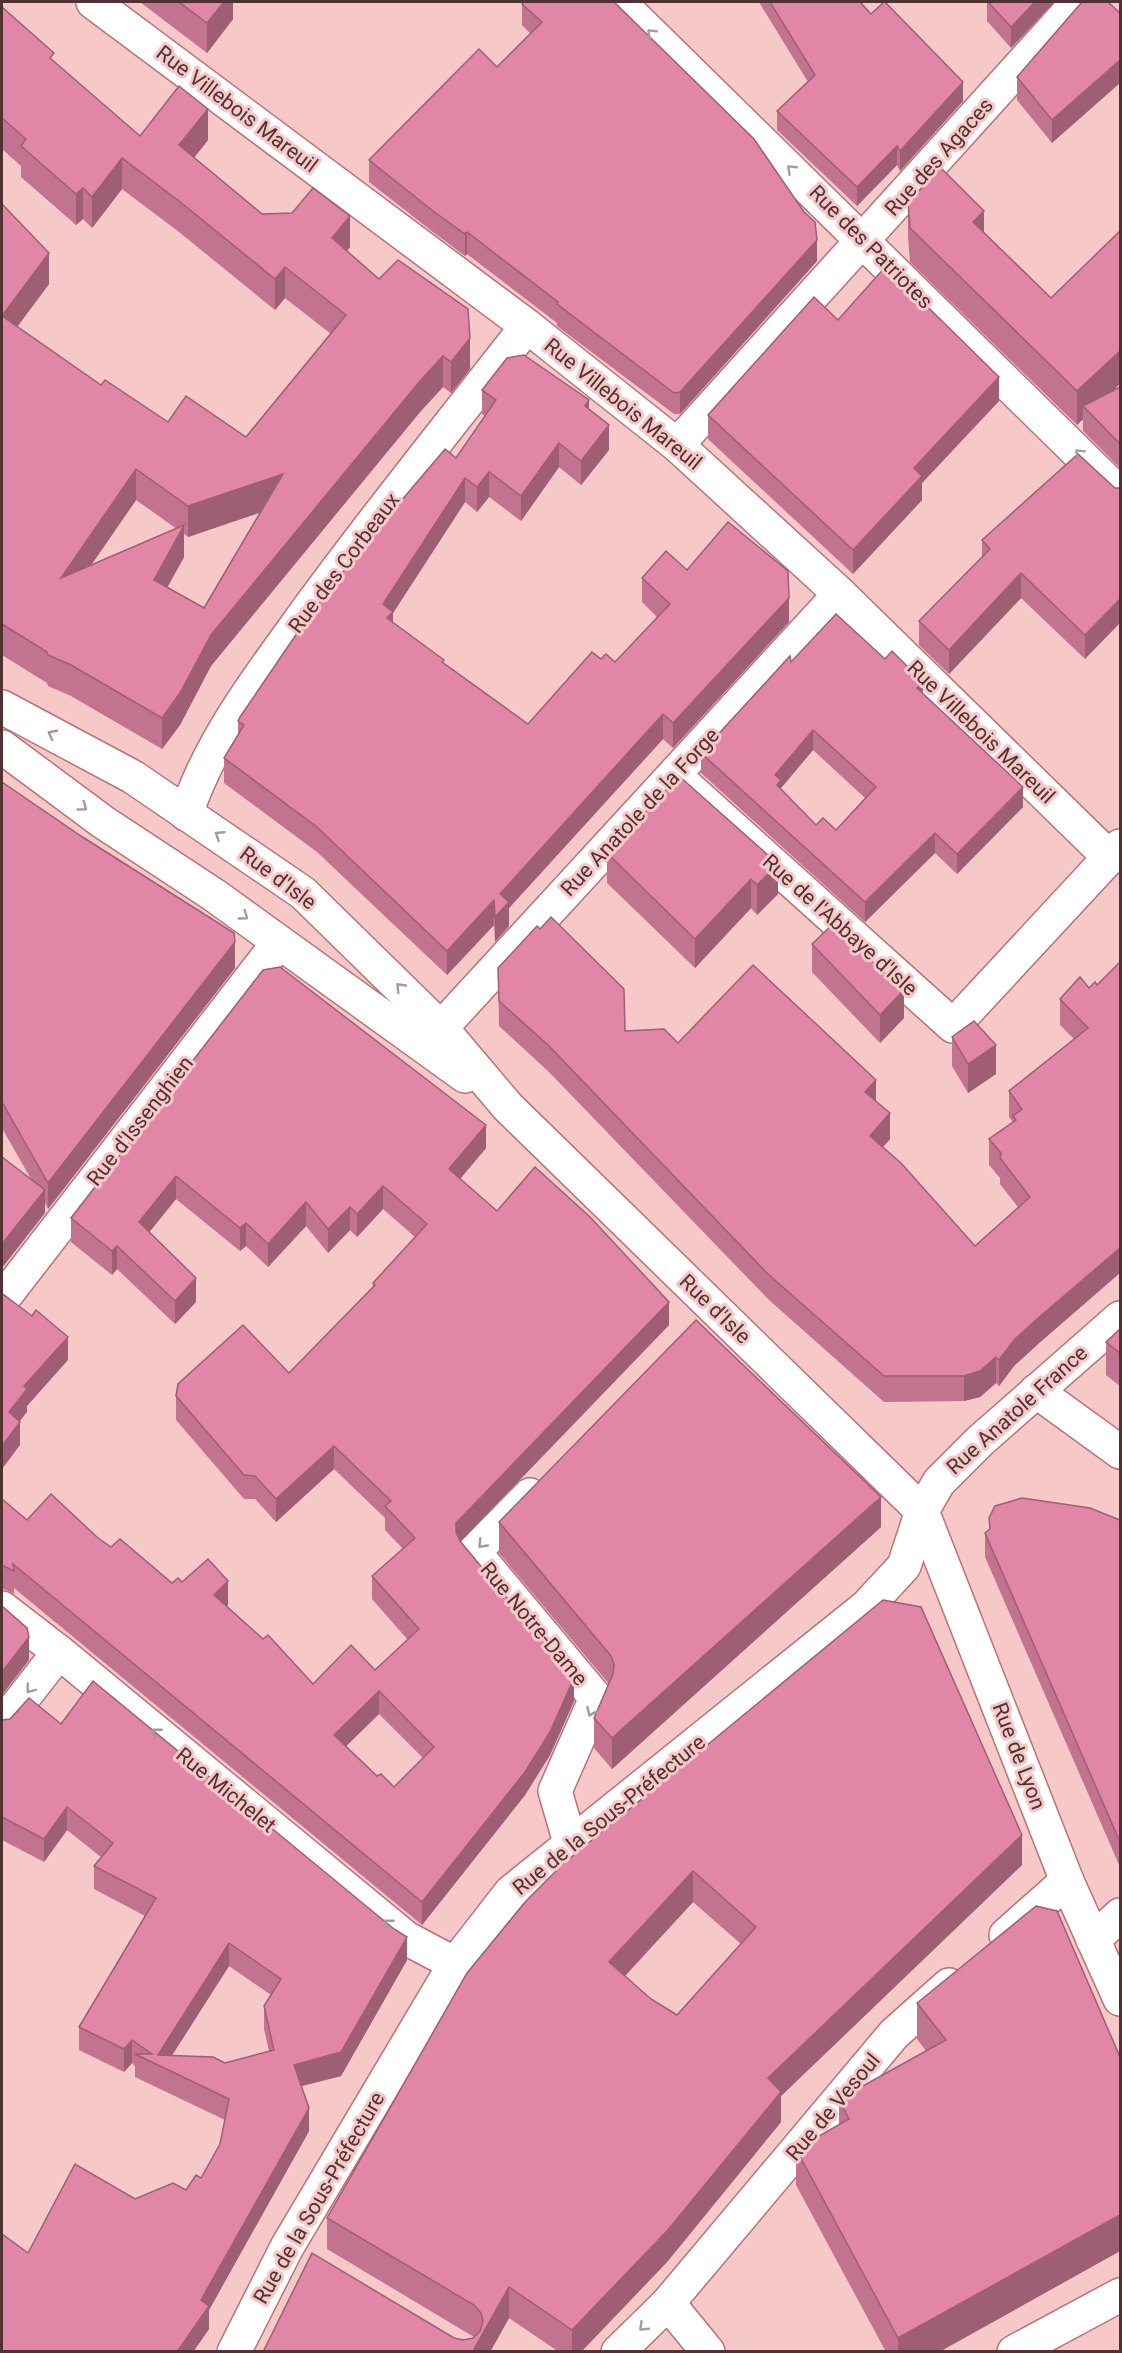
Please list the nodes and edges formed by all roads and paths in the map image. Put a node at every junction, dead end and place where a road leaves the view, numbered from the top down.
1 (93, 2) edge
2 (619, 2) edge
3 (1078, 2) edge
4 (864, 240) junction
5 (527, 326) junction
6 (677, 445) junction
7 (1120, 494) edge
8 (840, 594) junction
9 (2, 707) edge
10 (2, 747) edge
11 (674, 775) junction
12 (186, 814) junction
13 (1115, 852) edge
14 (279, 942) junction
15 (441, 1029) junction
16 (508, 1107) junction
17 (2, 1300) edge
18 (1120, 1318) edge
19 (1036, 1391) junction
20 (1120, 1452) edge
21 (549, 1475) edge
22 (922, 1511) junction
23 (2, 1608) edge
24 (59, 1652) junction
25 (2, 1725) edge
26 (571, 1846) junction
27 (1067, 1881) junction
28 (1120, 1915) edge
29 (1093, 1940) junction
30 (456, 1964) junction
31 (1120, 1999) edge
32 (1120, 2295) edge
33 (668, 2303) junction
34 (234, 2352) edge
35 (618, 2352) edge
36 (708, 2352) edge
37 (1014, 2352) edge

1 - 5 street, Rue Villebois Mareuil
4 -> 2 street, Rue des Patriotes
3 - 4 street, Rue des Agaces
4 - 6 street, Rue des Agaces
7 -> 4 street, Rue des Patriotes
5 - 6 street, Rue Villebois Mareuil
5 - 12 street, Rue des Corbeaux
6 - 8 street, Rue Villebois Mareuil
8 - 11 street, Rue Anatole de la Forge
8 - 13 street, Rue Villebois Mareuil
12 -> 9 street, Rue d'Isle
10 -> 14 street, Rue d'Isle
11 - 13 street, Rue de l'Abbaye d'Isle
11 - 15 street, Rue Anatole de la Forge
15 -> 12 street, Rue d'Isle
14 - 16 street, Rue d'Isle
14 - 17 street, Rue d'Issenghien
15 - 16 street, Rue d'Isle
16 - 22 street, Rue d'Isle
18 - 19 street, Rue Anatole France
19 - 20 street
19 - 22 street, Rue Anatole France
21 -> 26 street, Rue Notre-Dame
22 - 26 street, Rue de la Sous-Préfecture
22 - 27 street, Rue de Lyon
23 - 24 street, Rue Michelet
24 -> 25 street
30 -> 24 street, Rue Michelet
26 - 30 street, Rue de la Sous-Préfecture
27 - 29 street, Rue de Lyon
27 - 33 street, Rue de Vesoul
28 - 29 street
29 - 31 street, Rue de Lyon
30 - 34 street, Rue de la Sous-Préfecture
32 - 37 street
33 -> 35 street, Rue de Vesoul
33 - 36 street

